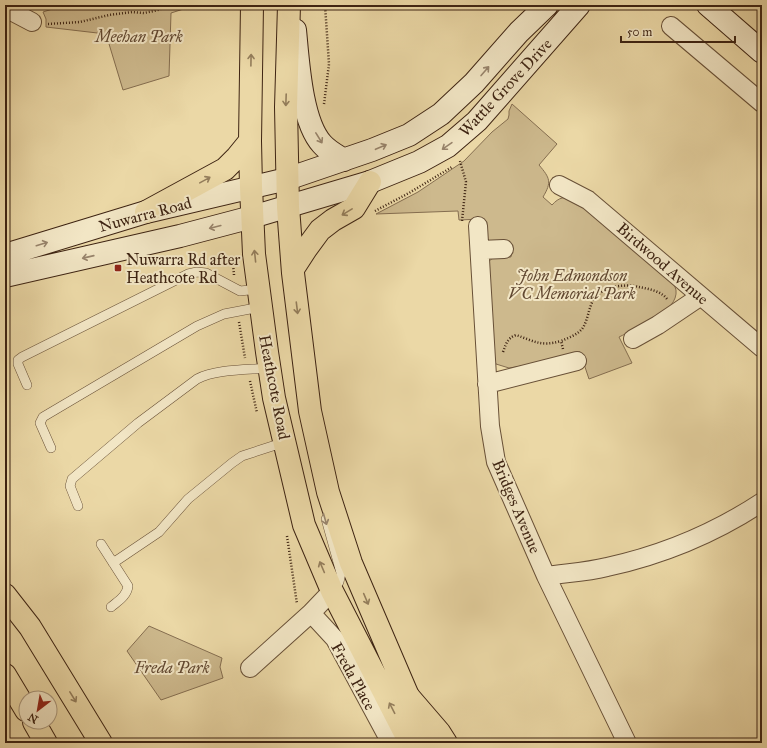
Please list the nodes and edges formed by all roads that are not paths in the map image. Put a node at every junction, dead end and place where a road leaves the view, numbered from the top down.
1 (252, 5) edge
2 (289, 5) edge
3 (293, 5) edge
4 (547, 5) edge
5 (579, 5) edge
6 (708, 5) edge
7 (11, 12) edge
8 (32, 22) road end
9 (671, 26) dead end
10 (762, 52) edge
11 (762, 103) edge
12 (250, 141) junction
13 (344, 160) junction
14 (287, 179) junction
15 (370, 182) junction
16 (559, 185) dead end
17 (251, 187) junction
18 (288, 206) junction
19 (146, 212) junction
20 (252, 217) junction
21 (470, 225) road end
22 (504, 249) dead end
23 (480, 250) junction
24 (5, 255) edge
25 (293, 269) junction
26 (5, 276) edge
27 (701, 296) junction
28 (260, 298) junction
29 (633, 339) dead end
30 (762, 348) edge
31 (571, 363) road end
32 (269, 368) junction
33 (487, 376) junction
34 (27, 385) dead end
35 (316, 439) junction
36 (285, 442) junction
37 (51, 448) dead end
38 (317, 484) dead end
39 (762, 502) edge
40 (78, 506) dead end
41 (324, 514) dead end
42 (100, 544) dead end
43 (113, 563) junction
44 (546, 576) junction
45 (332, 591) junction
46 (5, 595) edge
47 (111, 607) dead end
48 (5, 611) edge
49 (310, 613) junction
50 (250, 668) dead end
51 (5, 675) edge
52 (408, 696) junction
53 (18, 697) edge
54 (39, 730) edge
55 (46, 743) edge
56 (84, 743) edge
57 (101, 743) edge
58 (391, 743) edge
59 (410, 743) edge
60 (431, 743) edge
61 (446, 743) edge
62 (627, 743) edge

12 -> 1 main road, Heathcote Road
2 -> 14 main road, Heathcote Road
3 -> 13 main road
13 -> 4 main road, Wattle Grove Drive
5 -> 15 main road, Wattle Grove Drive
6 - 10 main road
7 - 8 street
9 - 11 street
12 - 17 main road, Heathcote Road
19 -> 12 main road
13 - 14 main road, Wattle Grove Drive
14 - 17 main road, Nuwarra Road
14 - 18 main road, Heathcote Road
15 - 18 main road, Wattle Grove Drive
15 -> 25 main road
16 - 27 street, Birdwood Avenue
17 - 19 main road, Nuwarra Road
17 - 20 main road, Heathcote Road
18 - 20 main road, Nuwarra Road
18 - 25 main road, Heathcote Road
24 -> 19 main road, Nuwarra Road
20 -> 26 main road, Nuwarra Road
28 -> 20 main road, Heathcote Road
21 - 23 street, Bridges Avenue
22 - 23 street
23 - 33 street, Bridges Avenue
25 -> 35 main road, Heathcote Road
27 - 29 street
27 - 30 street, Birdwood Avenue
28 - 32 main road, Heathcote Road
28 - 34 lane
28 - 37 lane
31 - 33 street
32 - 36 main road, Heathcote Road
32 - 40 lane
33 - 44 street, Bridges Avenue
35 - 38 lane
35 -> 52 main road, Heathcote Road
36 - 43 lane
45 -> 36 main road, Heathcote Road
39 - 44 street
41 -> 45 lane
42 - 43 lane
43 - 47 lane
44 - 62 street, Bridges Avenue
45 - 49 street
59 -> 45 main road, Heathcote Road
46 -> 57 main road
48 - 56 main road
49 - 50 street
49 - 58 street, Freda Place
51 - 53 main road
52 - 60 main road, Heathcote Road
52 - 61 main road
54 - 55 main road

